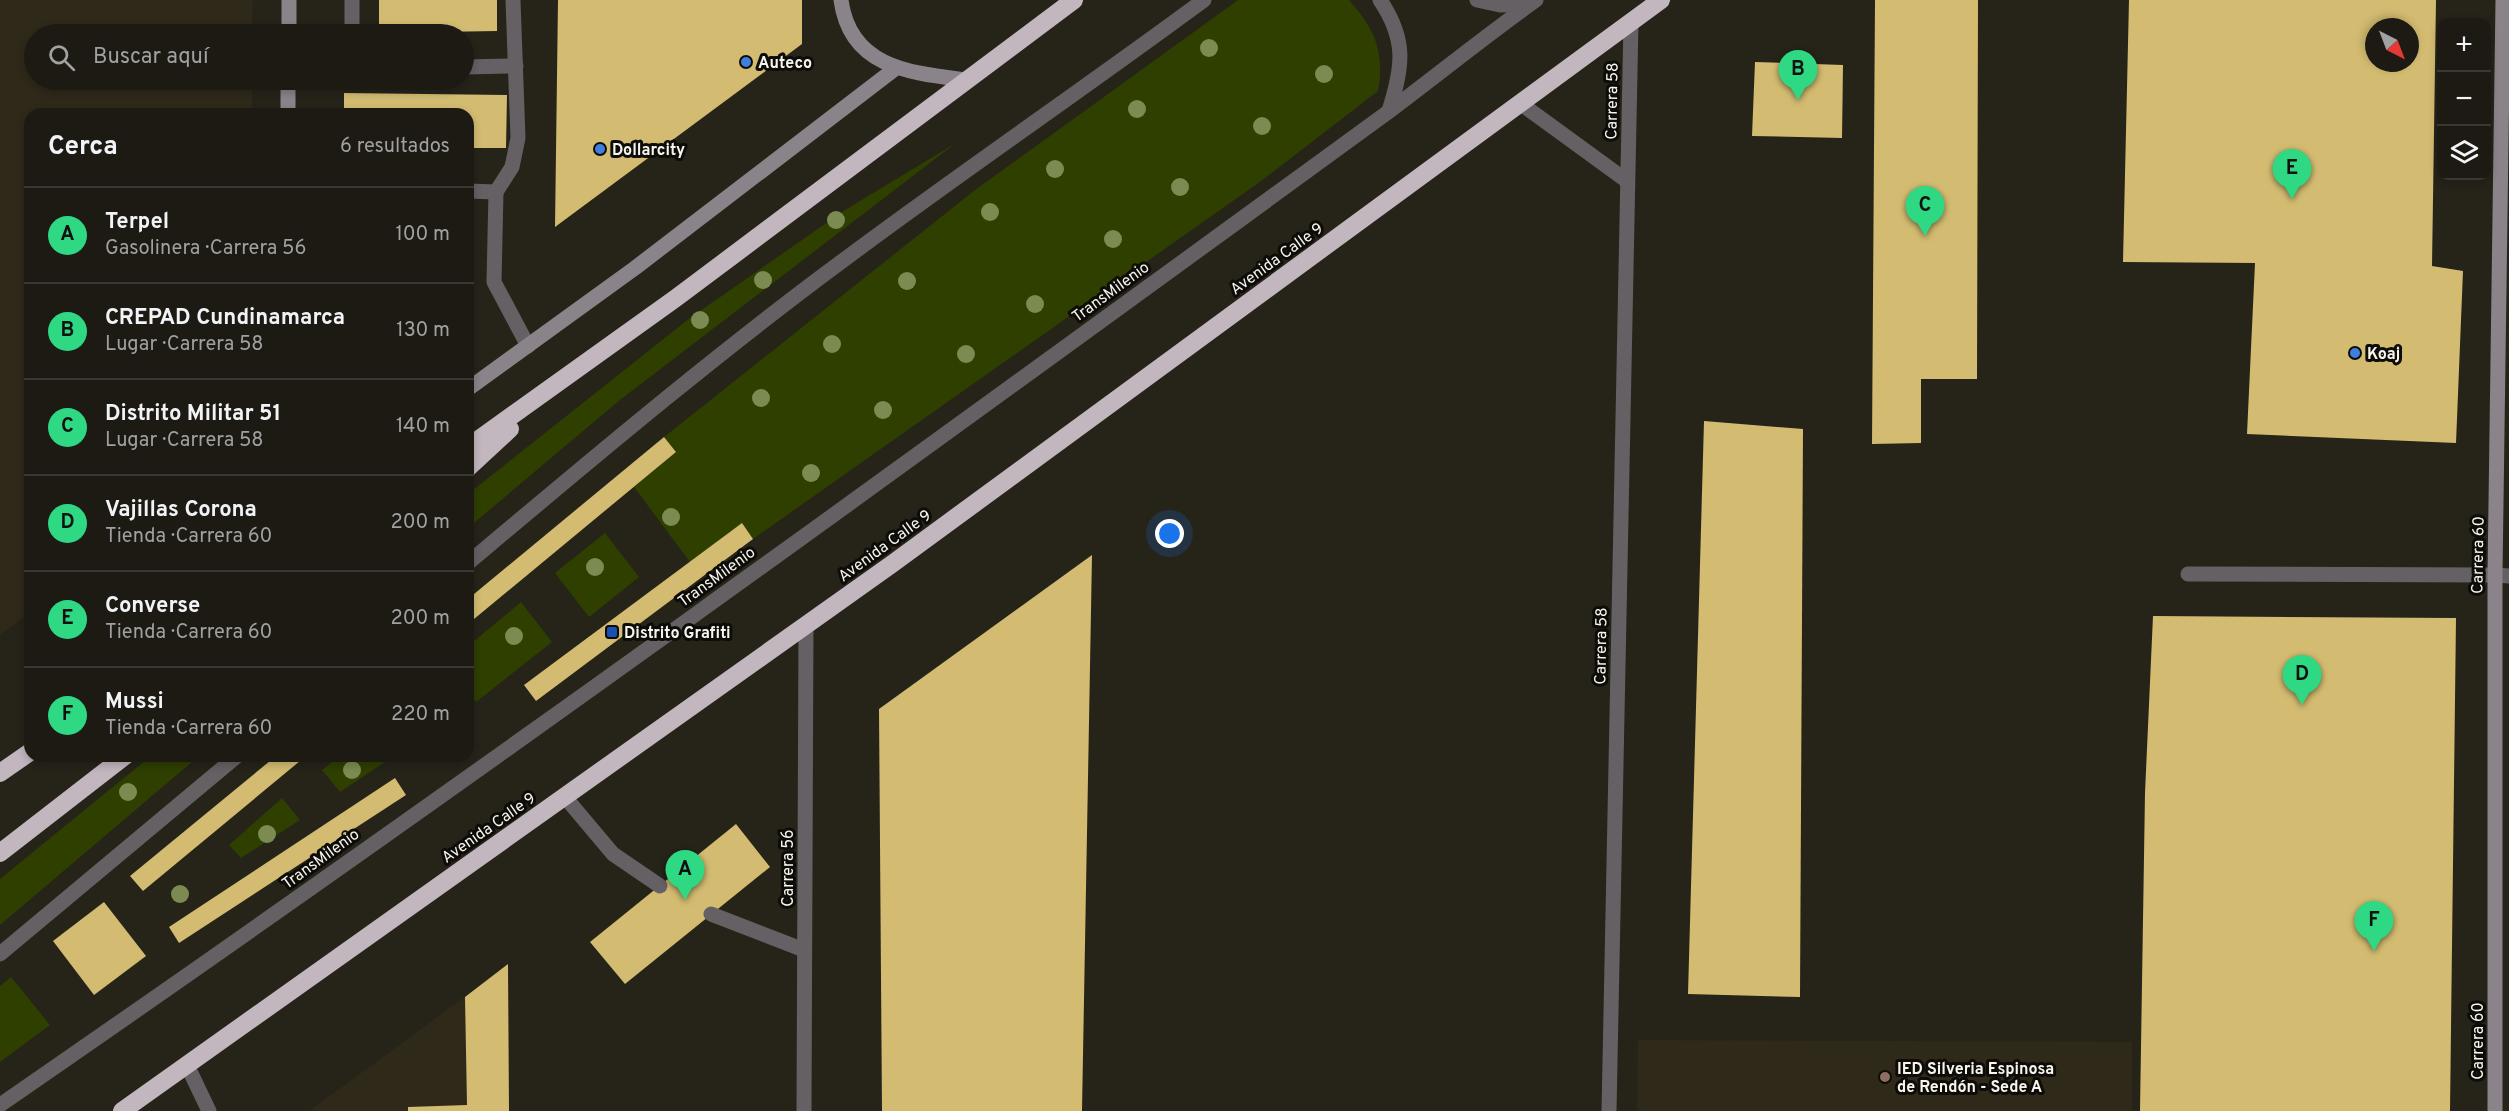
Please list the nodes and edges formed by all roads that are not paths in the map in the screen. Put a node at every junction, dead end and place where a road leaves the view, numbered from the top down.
1 (289, 0) edge
2 (351, 0) edge
3 (513, 0) edge
4 (841, 0) edge
5 (1074, 0) edge
6 (1204, 0) edge
7 (1380, 0) edge
8 (1477, 0) edge
9 (1661, 0) edge
10 (2503, 0) edge
11 (1533, 2) edge
12 (1631, 22) junction
13 (289, 24) edge
14 (352, 24) edge
15 (516, 66) junction
16 (474, 67) edge
17 (896, 68) junction
18 (966, 80) junction
19 (288, 90) edge
20 (1520, 103) junction
21 (288, 108) edge
22 (1389, 111) junction
23 (1628, 181) junction
24 (474, 191) edge
25 (496, 192) junction
26 (528, 346) junction
27 (474, 385) edge
28 (557, 385) junction
29 (474, 443) edge
30 (474, 462) edge
31 (474, 558) edge
32 (2188, 574) dead end
33 (2502, 576) edge
34 (806, 625) junction
35 (24, 756) edge
36 (117, 762) edge
37 (230, 762) edge
38 (0, 773) edge
39 (565, 796) junction
40 (0, 853) edge
41 (660, 886) dead end
42 (711, 914) dead end
43 (804, 950) junction
44 (0, 954) edge
45 (186, 1065) junction
46 (0, 1105) edge
47 (122, 1111) edge
48 (208, 1111) edge
49 (804, 1111) edge
50 (1608, 1111) edge
51 (2495, 1111) edge

1 - 13 street
2 - 14 street
3 - 15 street
4 - 17 street
5 - 18 highway
6 - 31 street
7 - 22 street
8 - 11 street, TransMilenio
9 - 12 highway, Avenida Calle 9
10 - 33 street, Carrera 60
11 - 22 street, TransMilenio
12 - 20 highway, Avenida Calle 9
12 - 23 street, Carrera 58
15 - 16 street
15 - 25 street
17 - 18 street
17 - 26 street
18 - 28 highway
19 - 21 street
20 - 23 street, Carrera 58
20 - 34 highway, Avenida Calle 9
22 - 46 street, TransMilenio
23 - 50 street, Carrera 58
24 - 25 street
25 - 26 street
26 - 27 street
28 - 29 highway
28 - 30 highway
32 - 33 street
33 - 51 street, Carrera 60
34 - 39 highway, Avenida Calle 9
34 - 43 street, Carrera 56
35 - 38 highway
36 - 40 highway
37 - 44 street
39 - 41 street
39 - 45 highway, Avenida Calle 9
42 - 43 street
43 - 49 street, Carrera 56
45 - 47 highway, Avenida Calle 9
45 - 48 street

